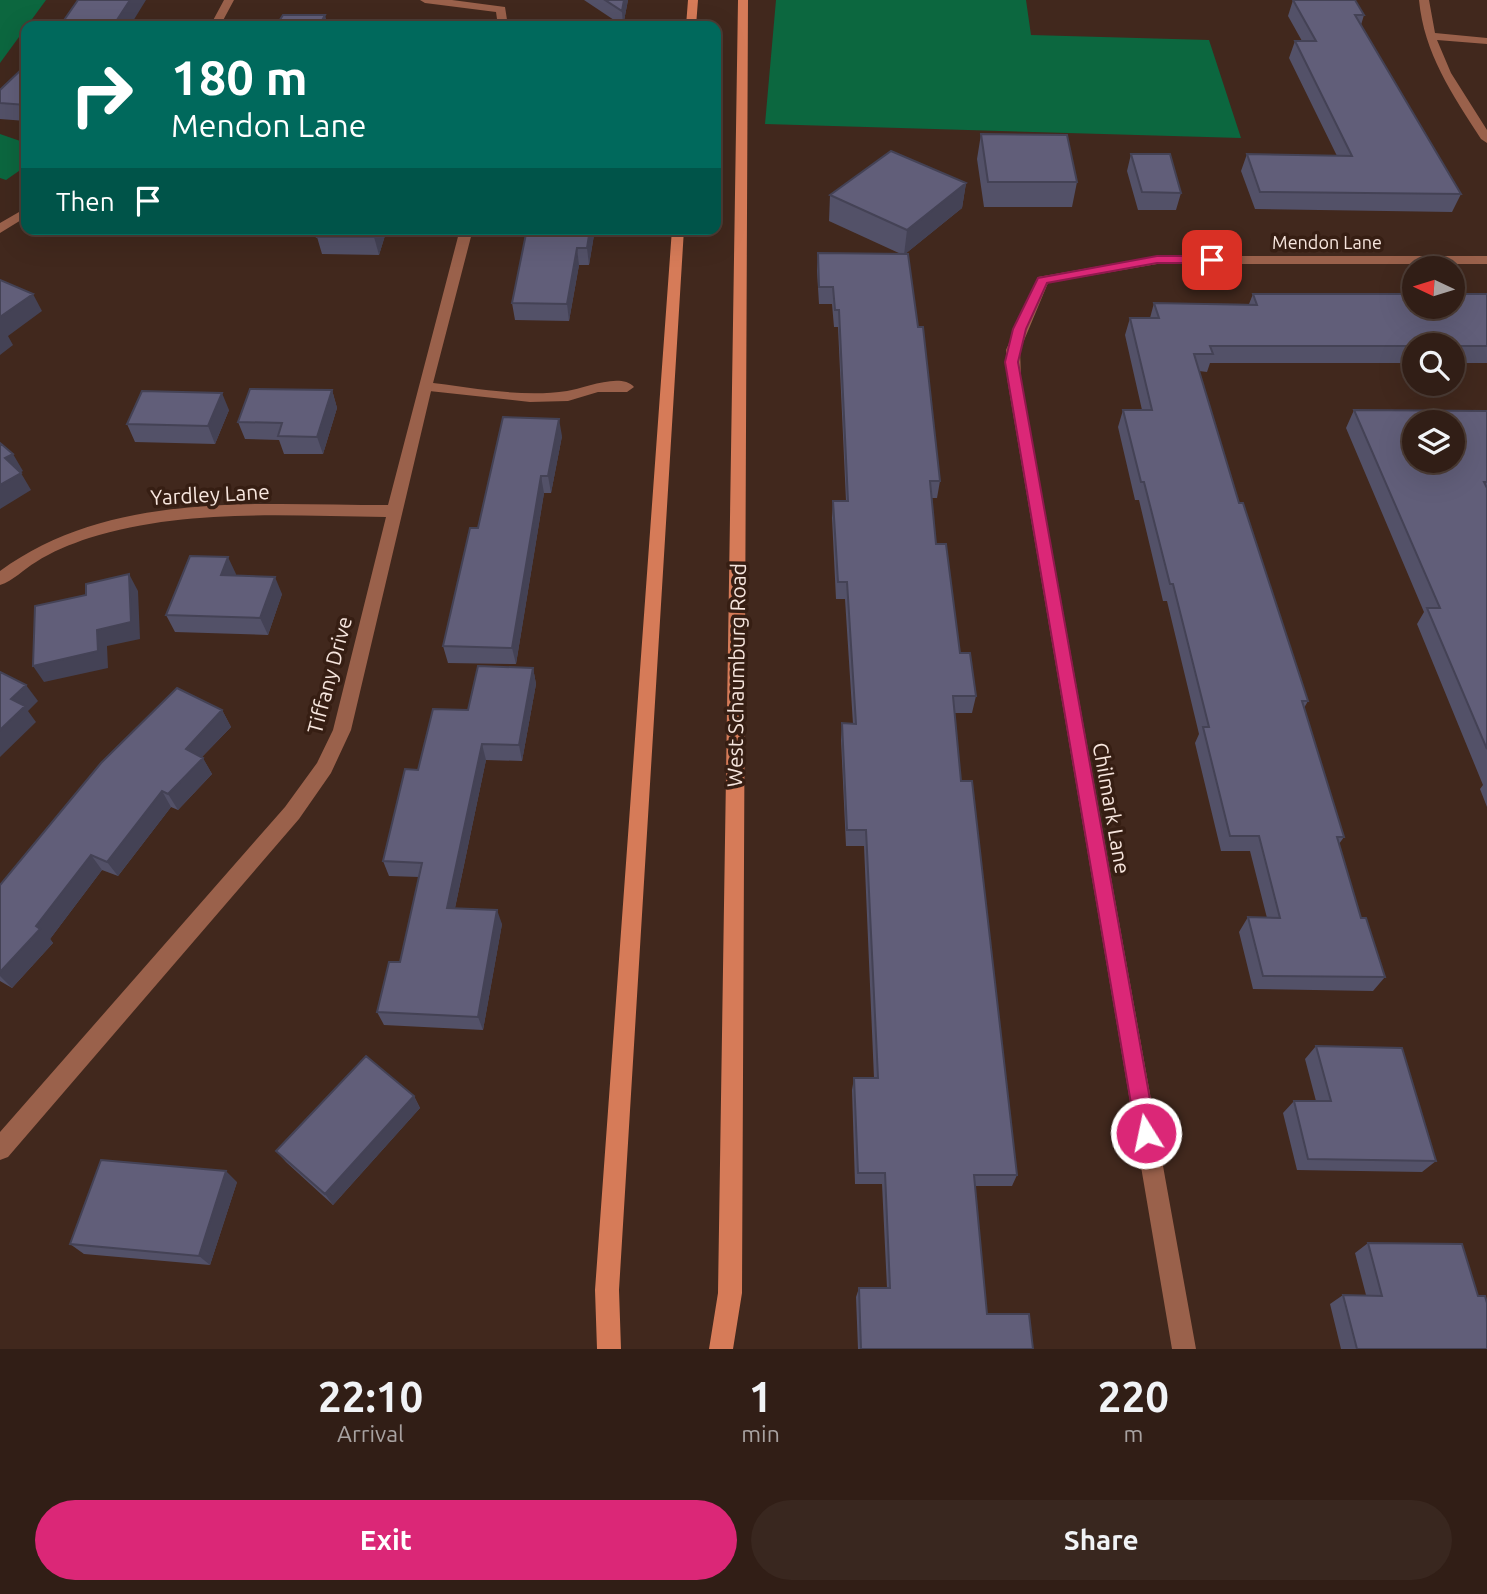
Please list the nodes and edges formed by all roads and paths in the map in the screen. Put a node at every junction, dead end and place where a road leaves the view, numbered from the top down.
1 (229, 0) edge
2 (425, 0) edge
3 (693, 0) edge
4 (743, 0) edge
5 (1424, 0) edge
6 (218, 21) edge
7 (502, 21) edge
8 (691, 21) edge
9 (1429, 36) junction
10 (1487, 41) edge
11 (1487, 139) edge
12 (21, 215) edge
13 (0, 229) edge
14 (465, 235) edge
15 (678, 235) edge
16 (1487, 260) edge
17 (1043, 280) joint
18 (425, 387) junction
19 (627, 387) dead end
20 (394, 512) junction
21 (0, 579) edge
22 (0, 1149) edge
23 (609, 1349) edge
24 (720, 1349) edge
25 (1184, 1349) edge

1 - 6 street
2 - 7 street
3 - 8 main road
4 - 24 main road, West Schaumburg Road
5 - 9 street
9 - 10 street
9 - 11 street
12 - 13 street
14 - 18 street, Tiffany Drive
15 - 23 main road
16 - 17 street, Mendon Lane
17 - 25 street, Chilmark Lane
18 - 19 street
18 - 20 street, Tiffany Drive
20 - 21 street, Yardley Lane
20 - 22 street, Tiffany Drive

